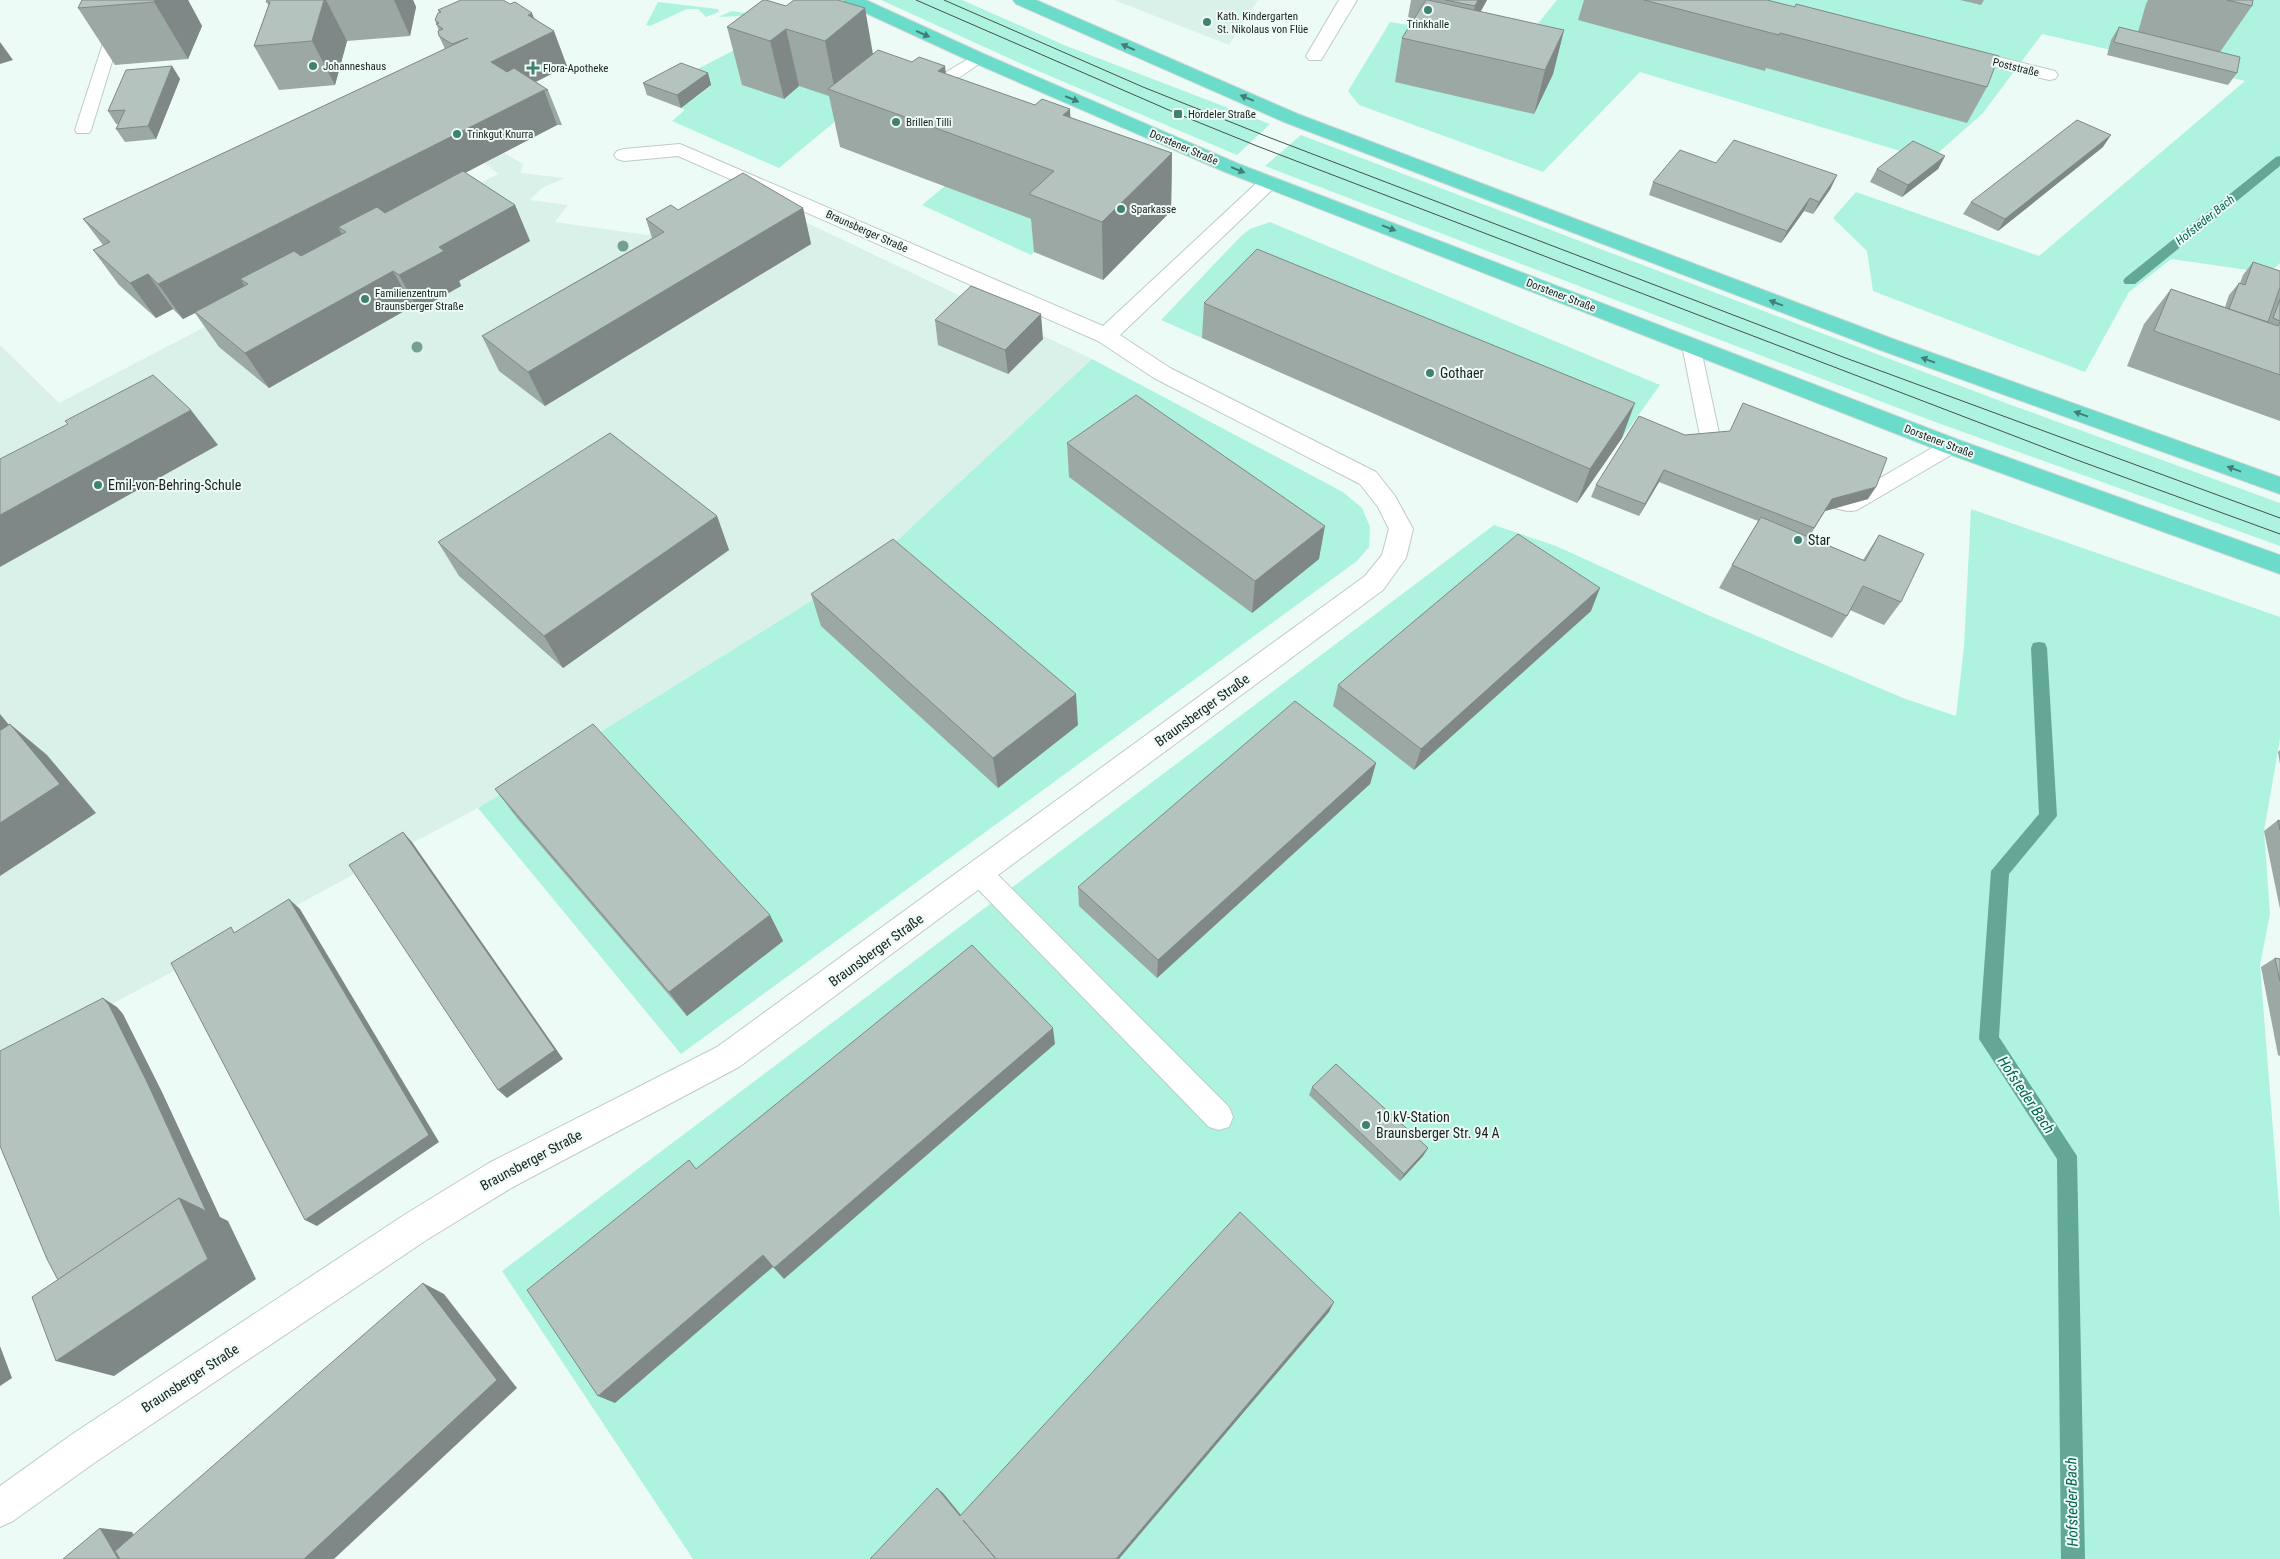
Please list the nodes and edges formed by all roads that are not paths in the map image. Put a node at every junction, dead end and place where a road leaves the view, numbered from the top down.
1 (124, 0) edge
2 (852, 0) edge
3 (1022, 0) edge
4 (1348, 0) edge
5 (833, 6) edge
6 (879, 14) junction
7 (1944, 49) edge
8 (1314, 56) dead end
9 (978, 58) junction
10 (2048, 76) dead end
11 (910, 92) edge
12 (83, 130) dead end
13 (624, 155) dead end
14 (1269, 182) junction
15 (1106, 336) junction
16 (1690, 345) junction
17 (1951, 446) junction
18 (1741, 462) edge
19 (2280, 486) edge
20 (1805, 487) edge
21 (2280, 565) edge
22 (980, 874) junction
23 (1219, 1117) dead end
24 (0, 1508) edge

1 - 12 lane
2 - 6 main road, Dorstener Straße
19 -> 3 main road
4 - 8 street
5 - 6 street
6 -> 9 main road, Dorstener Straße
7 - 10 street, Poststraße
9 - 11 lane
9 -> 14 main road, Dorstener Straße
13 - 15 street, Braunsberger Straße
14 - 15 street
14 -> 16 main road, Dorstener Straße
15 - 22 street, Braunsberger Straße
16 - 17 main road, Dorstener Straße
16 - 18 lane
17 - 20 lane
17 - 21 main road, Dorstener Straße
22 - 23 lane
22 - 24 street, Braunsberger Straße

